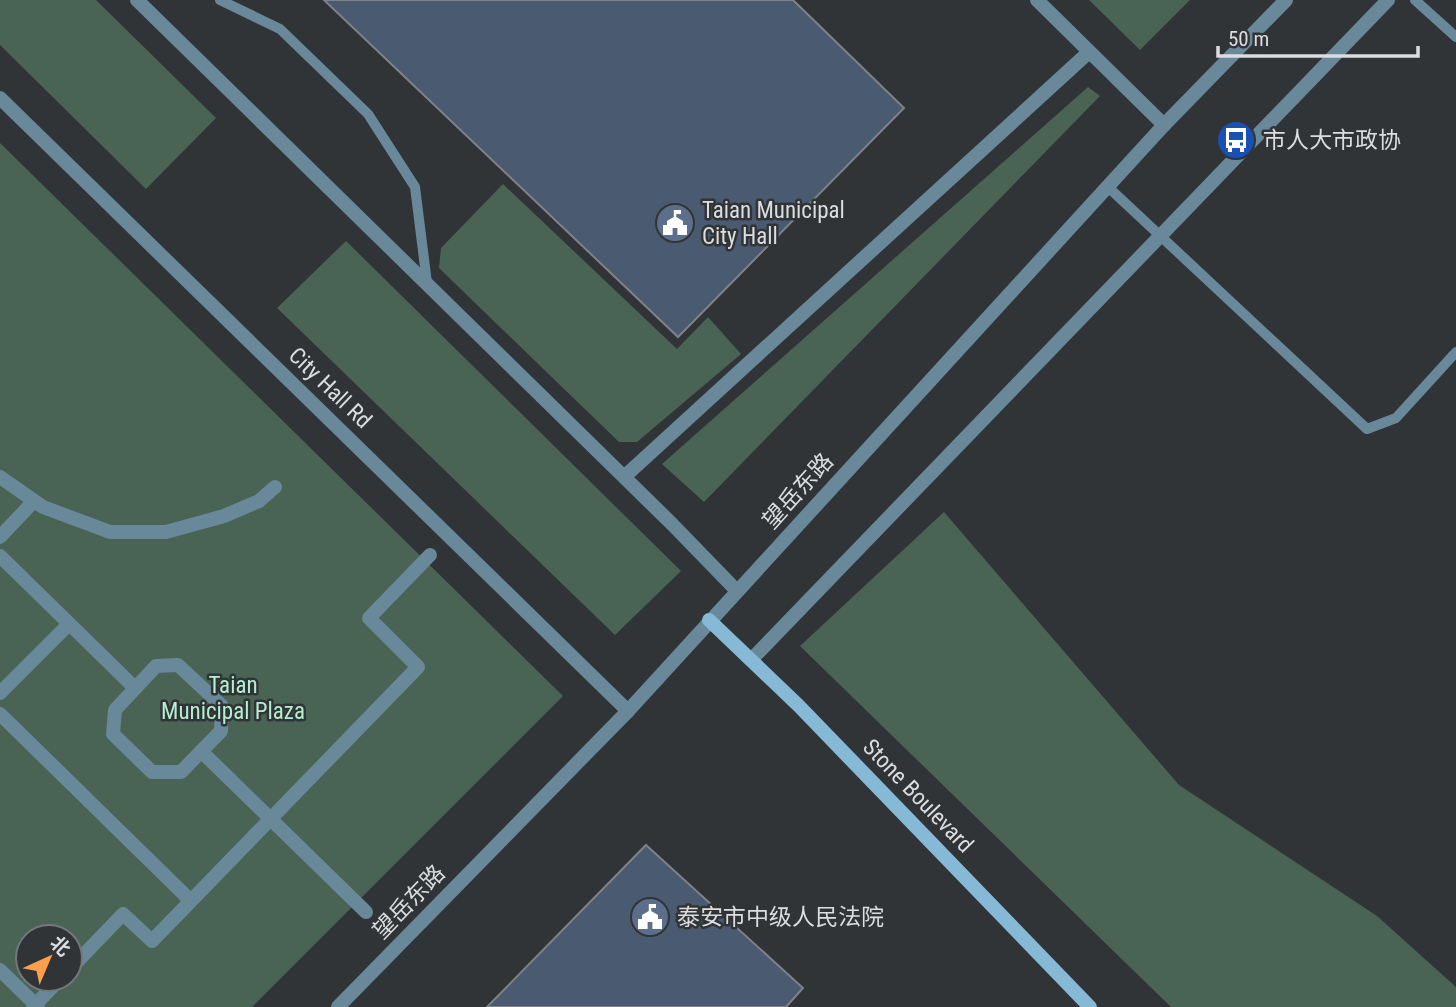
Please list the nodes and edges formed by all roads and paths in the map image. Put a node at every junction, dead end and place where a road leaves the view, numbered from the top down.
1 (137, 0) edge
2 (220, 0) edge
3 (1037, 0) edge
4 (1286, 0) edge
5 (1388, 0) edge
6 (1415, 0) edge
7 (1456, 37) edge
8 (1090, 52) junction
9 (0, 98) edge
10 (1164, 125) junction
11 (1108, 187) junction
12 (427, 283) junction
13 (1456, 352) edge
14 (0, 477) edge
15 (624, 477) junction
16 (275, 487) dead end
17 (34, 501) junction
18 (0, 537) edge
19 (430, 555) dead end
20 (0, 556) edge
21 (737, 591) junction
22 (709, 620) junction
23 (69, 624) junction
24 (751, 660) junction
25 (135, 688) junction
26 (0, 693) edge
27 (628, 711) junction
28 (0, 714) edge
29 (201, 751) junction
30 (271, 819) junction
31 (191, 901) junction
32 (366, 912) dead end
33 (84, 954) edge
34 (0, 970) edge
35 (36, 1006) edge
36 (338, 1007) edge
37 (1090, 1007) edge

1 - 12 street
2 - 12 lane
3 - 8 street
4 - 10 street, 望岳东路
5 - 24 street
6 - 7 lane
8 - 10 street
8 - 15 street
9 - 27 street, City Hall Rd
10 - 11 street, 望岳东路
11 - 13 lane
11 - 21 street, 望岳东路
12 - 15 street
14 - 17 street
15 - 21 street
16 - 17 street
17 - 18 street
19 - 30 street
20 - 23 street
21 - 22 street, 望岳东路
22 - 24 main road, Stone Boulevard
22 - 27 street, 望岳东路
23 - 25 street
23 - 26 street
24 - 37 main road, Stone Boulevard
25 - 29 street
25 - 29 street
27 - 36 street, 望岳东路
28 - 31 street
29 - 30 street
30 - 31 street
30 - 32 street
31 - 33 street
34 - 35 street

